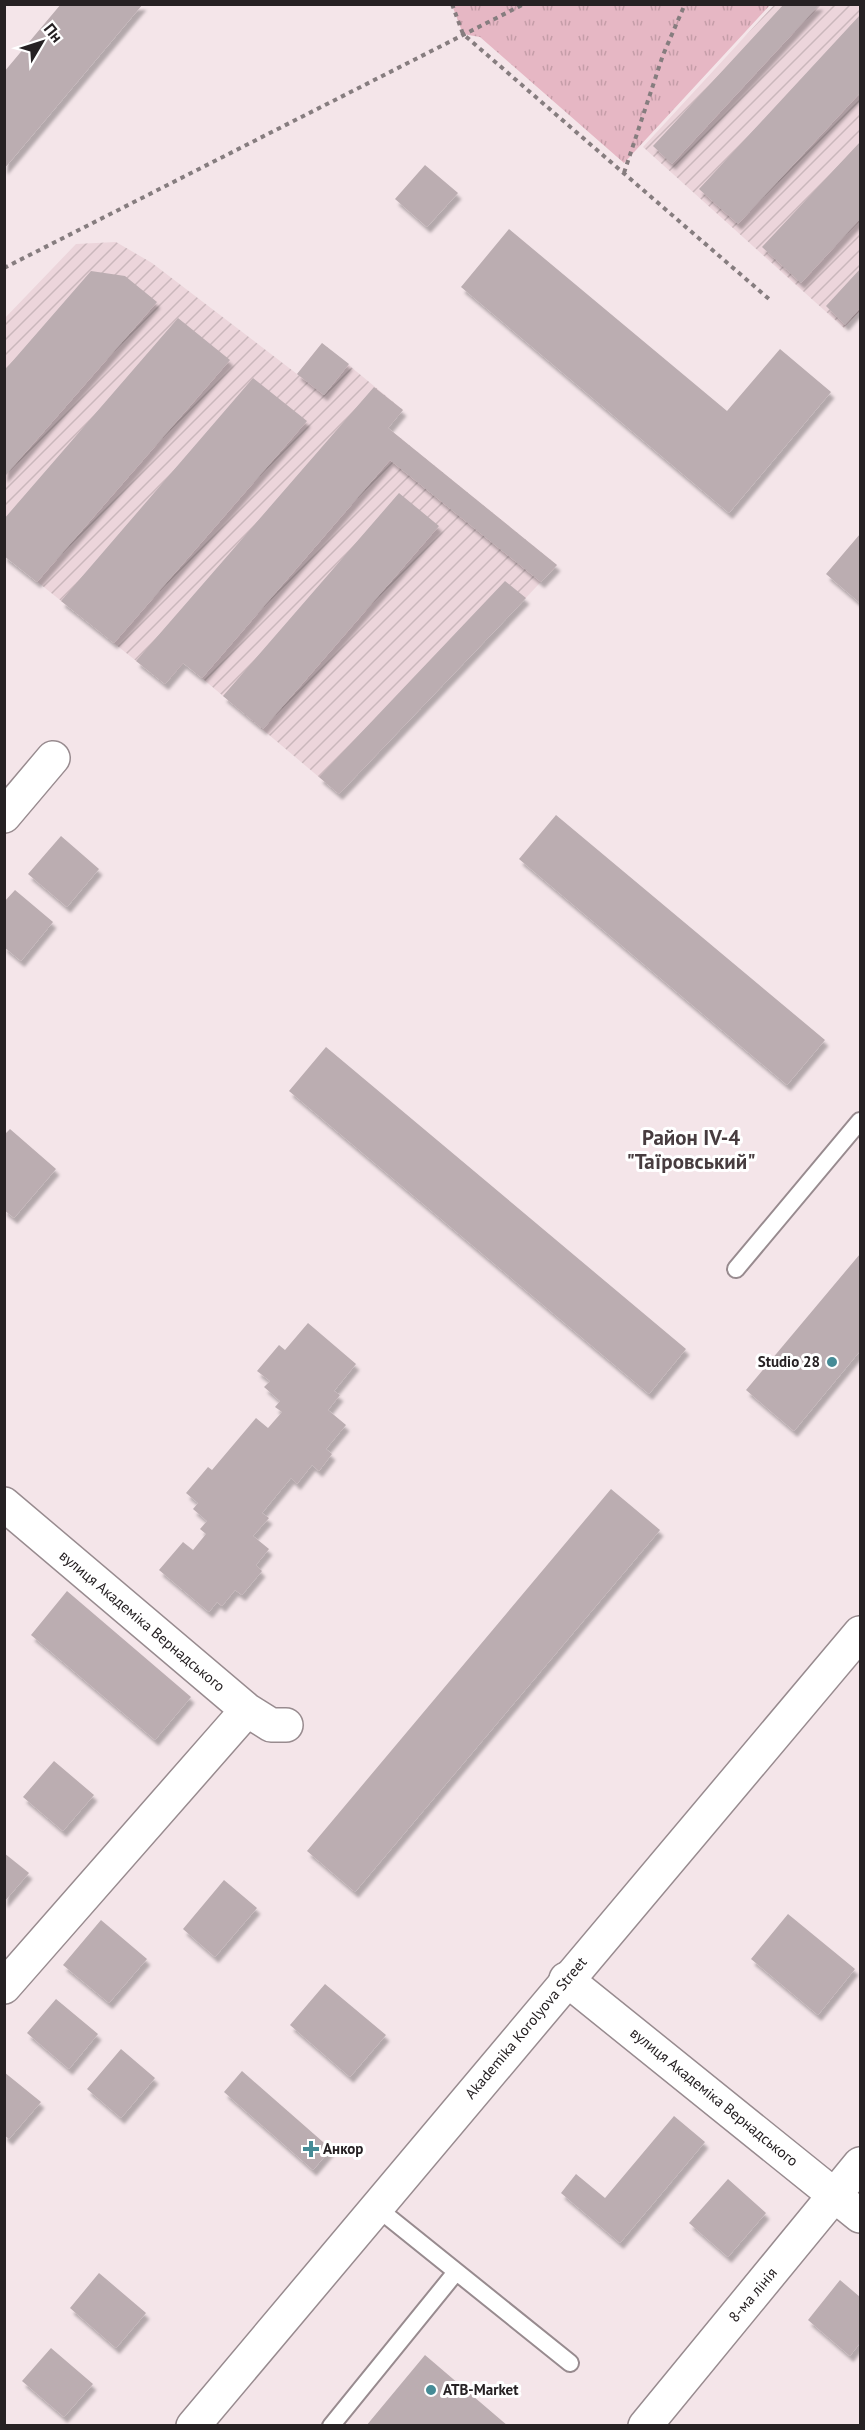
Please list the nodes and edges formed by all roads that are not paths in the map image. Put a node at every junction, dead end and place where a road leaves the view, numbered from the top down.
1 (53, 758) dead end
2 (4, 816) edge
3 (861, 1121) edge
4 (736, 1269) dead end
5 (4, 1504) edge
6 (861, 1633) edge
7 (247, 1710) junction
8 (286, 1725) dead end
9 (566, 1979) junction
10 (4, 1987) edge
11 (861, 2164) edge
12 (835, 2195) junction
13 (376, 2207) junction
14 (861, 2216) edge
15 (456, 2272) junction
16 (570, 2363) dead end
17 (193, 2426) edge
18 (331, 2426) edge
19 (645, 2426) edge

1 - 2 street
3 - 4 lane
5 - 7 street, вулиця Академіка Вернадського
6 - 9 street, Akademika Korolyova Street
7 - 8 street, вулиця Академіка Вернадського
7 - 10 street
9 - 12 street, вулиця Академіка Вернадського
9 - 13 street, Akademika Korolyova Street
11 - 12 street, 8-ма лінія
12 - 14 street, вулиця Академіка Вернадського
12 - 19 street, 8-ма лінія
13 - 15 lane
13 - 17 street, Akademika Korolyova Street
15 - 16 lane
15 - 18 lane

